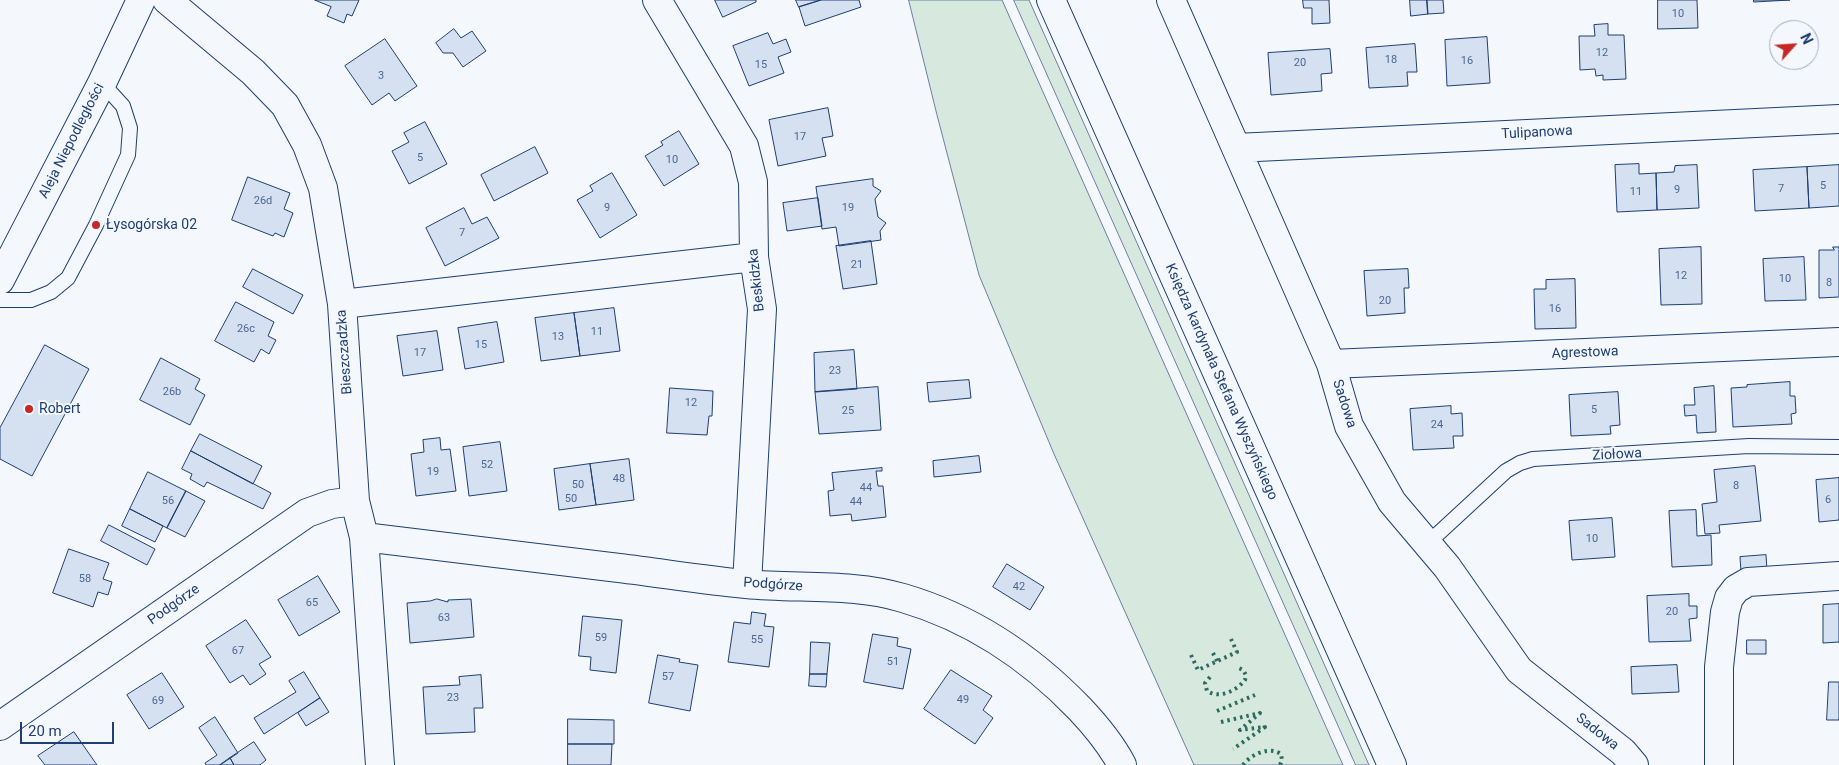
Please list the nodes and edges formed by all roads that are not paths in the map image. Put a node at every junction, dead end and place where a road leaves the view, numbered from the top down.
1 (141, 0) edge
2 (167, 0) edge
3 (657, 0) edge
4 (1051, 0) edge
5 (1171, 0) edge
6 (102, 83) junction
7 (1839, 119) edge
8 (1236, 148) junction
9 (754, 257) junction
10 (0, 280) edge
11 (0, 300) edge
12 (342, 304) junction
13 (1839, 342) edge
14 (1331, 364) junction
15 (1839, 447) edge
16 (354, 501) junction
17 (364, 536) junction
18 (1426, 544) junction
19 (1839, 576) edge
20 (747, 584) junction
21 (0, 726) edge
22 (380, 765) edge
23 (1122, 765) edge
24 (1392, 765) edge
25 (1634, 765) edge
26 (1719, 765) edge

1 - 6 street, Aleja Niepodległości
2 - 12 street, Bieszczadzka
3 - 9 street, Beskidzka
4 - 24 street, Księdza kardynała Stefana Wyszyńskiego
5 - 8 street, Sadowa
6 - 10 street, Aleja Niepodległości
6 - 11 lane
7 - 8 street, Tulipanowa
8 - 14 street, Sadowa
9 - 12 street
9 - 20 street, Beskidzka
12 - 16 street, Bieszczadzka
13 - 14 street, Agrestowa
14 - 18 street, Sadowa
15 - 18 lane, Ziołowa
16 - 17 street, Bieszczadzka
16 - 21 street, Podgórze
17 - 20 street, Podgórze
17 - 22 street, Bieszczadzka
18 - 25 street, Sadowa
19 - 26 street
20 - 23 street, Podgórze

